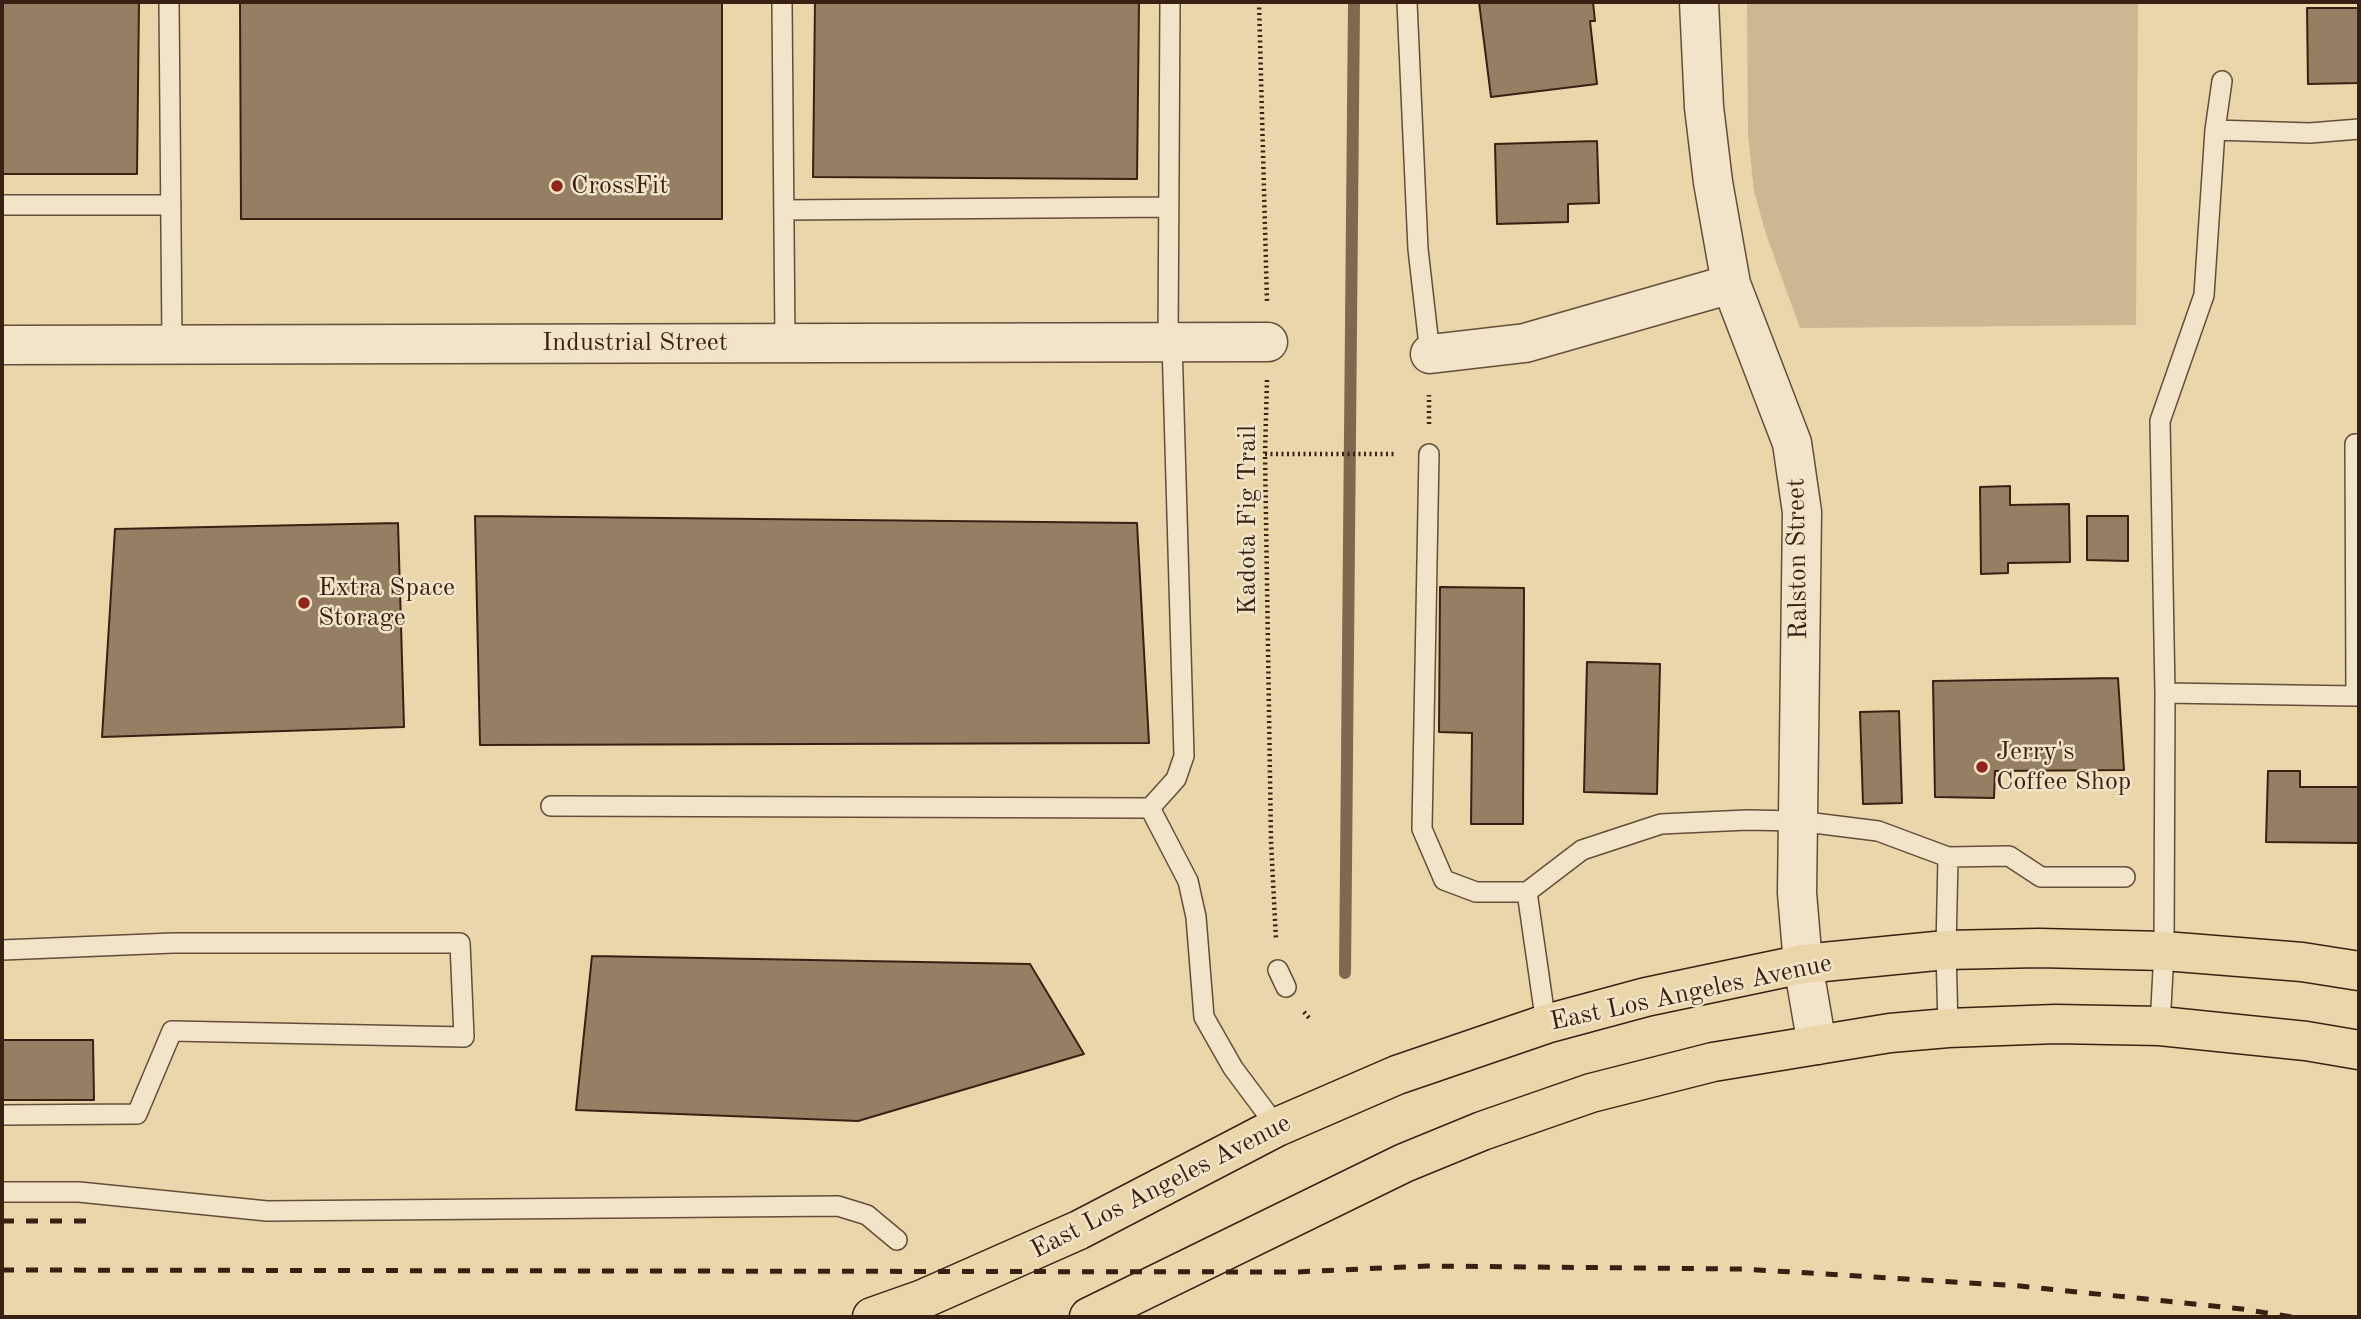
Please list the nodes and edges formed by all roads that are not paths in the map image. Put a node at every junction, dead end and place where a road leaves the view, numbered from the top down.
1 (169, 2) edge
2 (782, 2) edge
3 (1170, 2) edge
4 (1406, 2) edge
5 (1699, 2) edge
6 (2222, 81) dead end
7 (2359, 129) edge
8 (2215, 130) junction
9 (2, 205) edge
10 (171, 205) junction
11 (1168, 207) junction
12 (783, 210) junction
13 (1731, 284) junction
14 (1170, 342) junction
15 (1268, 342) road end
16 (785, 343) junction
17 (172, 344) junction
18 (2, 345) edge
19 (1430, 354) joint
20 (2359, 444) edge
21 (1429, 454) road end
22 (2165, 693) junction
23 (551, 806) dead end
24 (1150, 808) junction
25 (1798, 821) junction
26 (1948, 857) junction
27 (2125, 877) dead end
28 (1527, 892) junction
29 (2, 950) edge
30 (1946, 950) junction
31 (2164, 951) junction
32 (1803, 964) junction
33 (2359, 971) edge
34 (1546, 1024) junction
35 (2160, 1026) junction
36 (1948, 1028) junction
37 (1817, 1045) junction
38 (2359, 1050) edge
39 (2, 1115) edge
40 (1277, 1127) junction
41 (2, 1192) edge
42 (897, 1240) dead end
43 (872, 1317) edge
44 (1089, 1317) edge

1 - 10 lane
2 - 12 lane
3 - 11 lane
4 - 19 lane
5 - 13 street, Ralston Street
6 - 8 lane
7 - 8 lane
8 - 22 lane
9 - 10 lane
10 - 17 lane
11 - 12 lane
11 - 14 lane
12 - 16 lane
13 - 19 street
13 - 25 street, Ralston Street
14 - 15 street, Industrial Street
14 - 16 street, Industrial Street
14 - 24 lane
16 - 17 street, Industrial Street
17 - 18 street, Industrial Street
20 - 22 lane
21 - 28 lane
22 - 31 lane
23 - 24 lane
24 - 40 lane
25 - 26 lane
25 - 28 lane
25 - 32 street, Ralston Street
26 - 27 lane
26 - 30 lane
28 - 34 lane
29 - 39 lane
30 - 31 main road, East Los Angeles Avenue
30 - 32 main road, East Los Angeles Avenue
30 - 36 lane
31 - 33 main road, East Los Angeles Avenue
31 - 35 lane
32 - 34 main road, East Los Angeles Avenue
32 - 37 street, Ralston Street
34 - 40 main road, East Los Angeles Avenue
35 - 36 main road
35 - 38 main road
36 - 37 main road
37 - 44 main road
40 - 43 main road, East Los Angeles Avenue
41 - 42 lane

